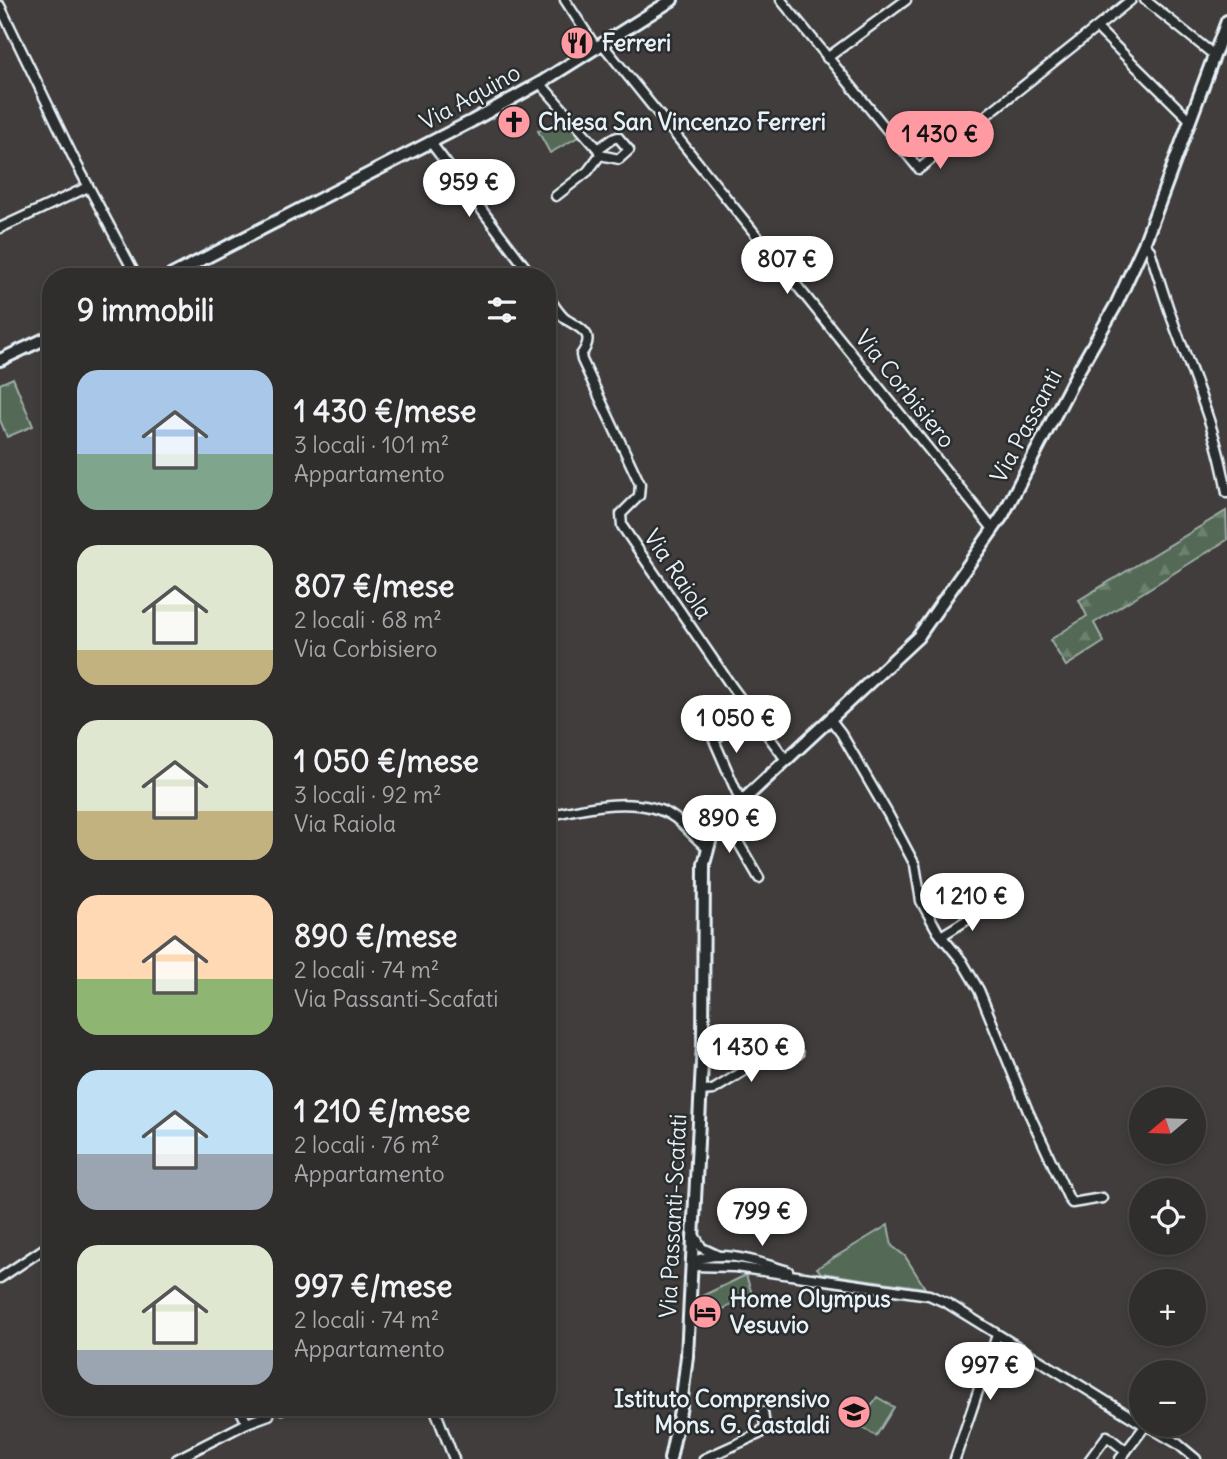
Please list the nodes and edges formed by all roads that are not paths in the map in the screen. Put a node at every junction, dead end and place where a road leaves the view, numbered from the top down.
1 (565, 0) edge
2 (672, 0) edge
3 (780, 0) edge
4 (906, 0) edge
5 (1131, 0) edge
6 (1145, 0) edge
7 (0, 6) edge
8 (1227, 22) edge
9 (1101, 33) dead end
10 (600, 47) junction
11 (1214, 55) junction
12 (827, 58) junction
13 (540, 83) junction
14 (1189, 119) junction
15 (431, 143) junction
16 (88, 187) junction
17 (556, 196) dead end
18 (0, 228) edge
19 (1144, 244) junction
20 (132, 268) edge
21 (186, 268) edge
22 (525, 268) edge
23 (556, 307) edge
24 (42, 340) edge
25 (0, 360) edge
26 (1227, 493) edge
27 (993, 529) junction
28 (750, 712) junction
29 (831, 720) junction
30 (787, 761) junction
31 (761, 785) joint
32 (741, 802) junction
33 (556, 814) edge
34 (724, 818) junction
35 (706, 848) junction
36 (759, 878) dead end
37 (988, 907) dead end
38 (941, 936) junction
39 (798, 1054) dead end
40 (701, 1091) junction
41 (1102, 1198) dead end
42 (693, 1233) junction
43 (42, 1250) edge
44 (722, 1257) junction
45 (692, 1264) junction
46 (797, 1274) junction
47 (0, 1278) edge
48 (997, 1335) junction
49 (762, 1412) dead end
50 (1129, 1415) edge
51 (244, 1416) edge
52 (266, 1416) edge
53 (437, 1416) edge
54 (247, 1423) junction
55 (1135, 1437) edge
56 (1166, 1437) edge
57 (1123, 1455) edge
58 (177, 1459) edge
59 (454, 1459) edge
60 (670, 1459) edge
61 (704, 1459) edge
62 (955, 1459) edge
63 (1090, 1459) edge
64 (1196, 1459) edge

1 - 10 street, Via Corbisiero
2 - 10 street, Via Aquino
3 - 12 street
4 - 12 street
5 - 12 street
6 - 11 street
7 - 16 street
8 - 11 street, Via Passanti
9 - 14 street
10 - 13 street, Via Aquino
10 - 27 street, Via Corbisiero
11 - 14 street, Via Passanti
13 - 15 street, Via Aquino
13 - 17 street
14 - 19 street, Via Passanti
15 - 21 street, Via Aquino
15 - 22 street
16 - 18 street
16 - 20 street
19 - 26 street
19 - 27 street, Via Passanti
23 - 28 street, Via Raiola
24 - 25 street
27 - 29 street, Via Passanti
28 - 30 street, Via Raiola
28 - 32 street
29 - 30 street, Via Passanti
29 - 38 street
30 - 31 street, Via Passanti
31 - 32 street, Via Passanti-Scafati
32 - 34 street, Via Passanti-Scafati
33 - 35 street
34 - 35 street, Via Passanti-Scafati
34 - 36 street
35 - 40 street, Via Passanti-Scafati
37 - 38 street
38 - 41 street
39 - 40 street
40 - 42 street, Via Passanti-Scafati
42 - 44 street
42 - 45 street, Via Passanti-Scafati
43 - 47 street
44 - 45 street
44 - 46 street
45 - 46 street
45 - 60 street, Via Passanti-Scafati
46 - 48 street
48 - 50 street
48 - 62 street
49 - 61 street
51 - 54 street
52 - 54 street
53 - 59 street
54 - 58 street
55 - 57 street
56 - 64 street
57 - 63 street

